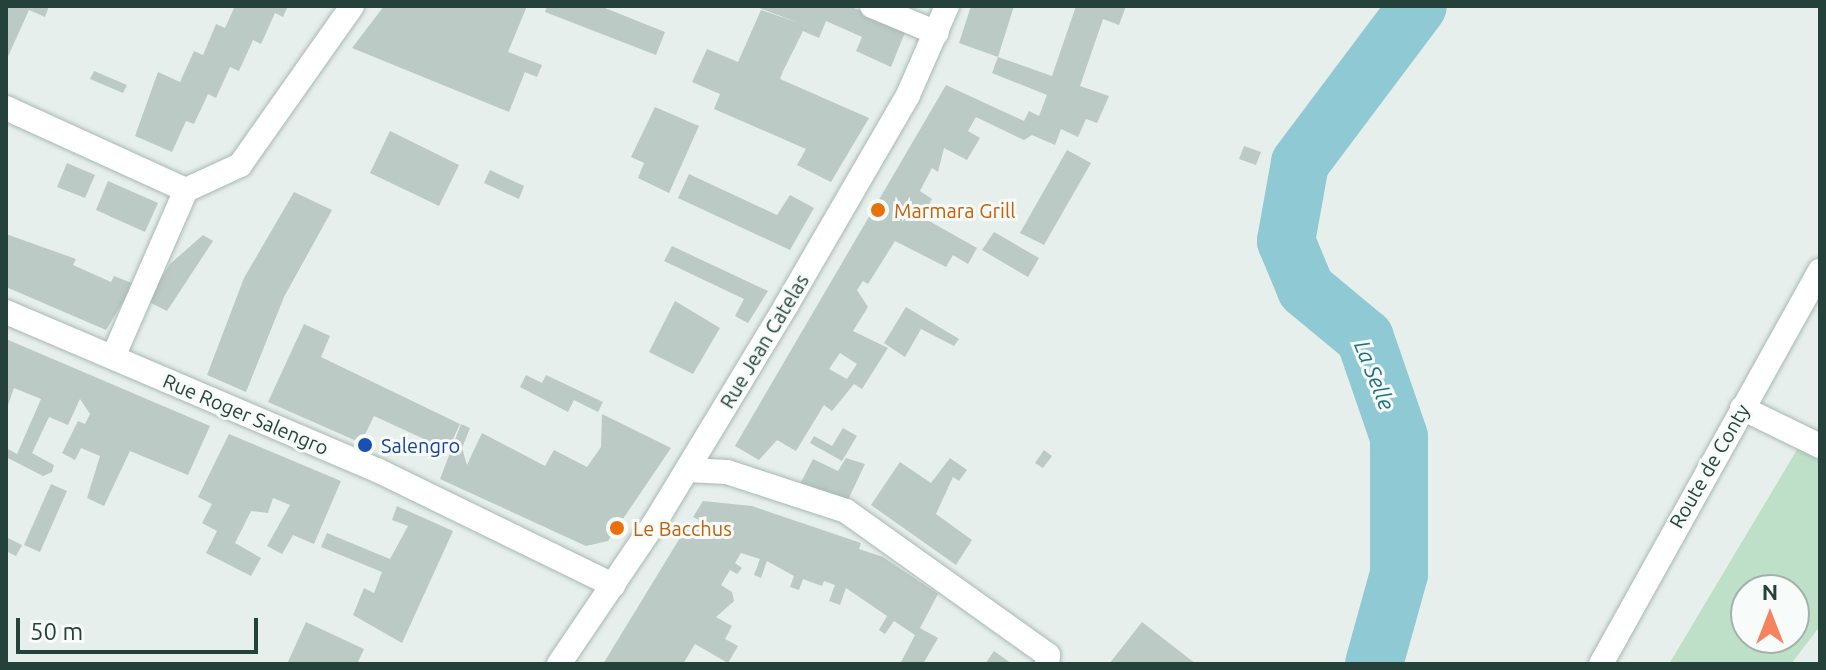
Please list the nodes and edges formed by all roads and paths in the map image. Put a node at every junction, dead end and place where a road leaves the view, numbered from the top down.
1 (352, 6) edge
2 (872, 6) edge
3 (947, 6) edge
4 (937, 33) junction
5 (6, 108) edge
6 (186, 190) junction
7 (1820, 271) edge
8 (6, 312) edge
9 (113, 357) junction
10 (1742, 408) junction
11 (1820, 430) edge
12 (1793, 433) junction
13 (1820, 446) edge
14 (688, 470) junction
15 (613, 585) junction
16 (559, 664) edge
17 (1047, 664) edge
18 (1601, 664) edge

1 - 6 street
2 - 4 street
3 - 4 street, Rue Jean Catelas
4 - 14 street, Rue Jean Catelas
5 - 6 street
6 - 9 street
7 - 10 street, Route de Conty
8 - 9 street, Rue Roger Salengro
9 - 15 street, Rue Roger Salengro
10 - 12 street
10 - 18 street, Route de Conty
11 - 12 street
12 - 13 street
14 - 15 street, Rue Jean Catelas
14 - 17 street
15 - 16 street, Rue Jean Catelas

